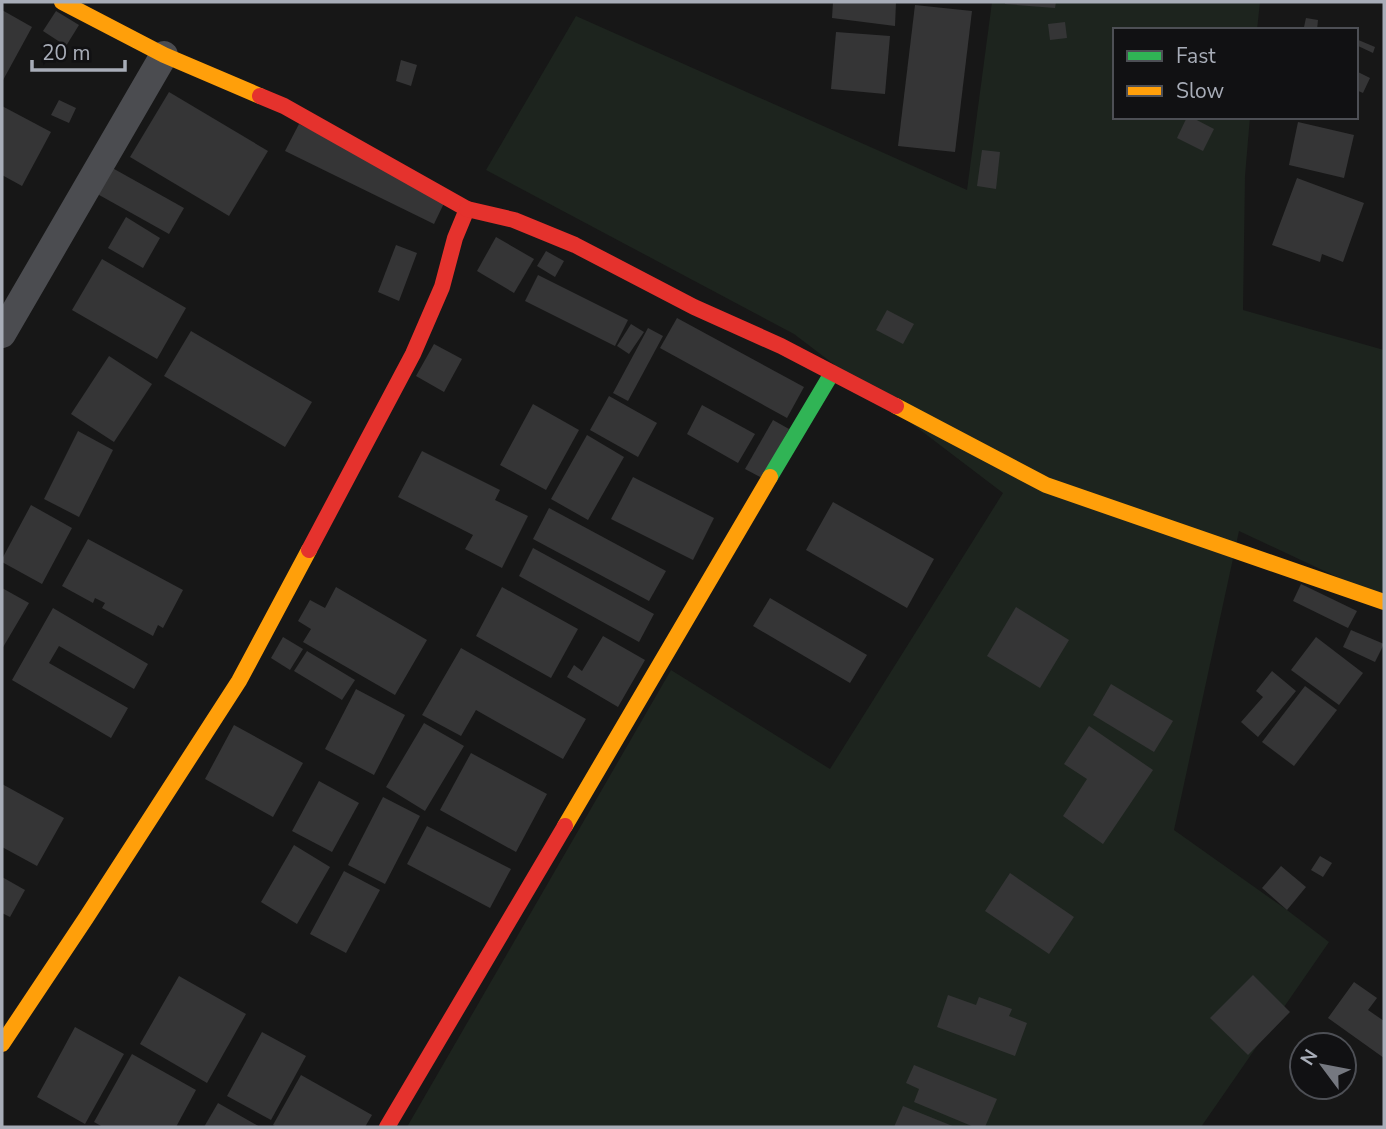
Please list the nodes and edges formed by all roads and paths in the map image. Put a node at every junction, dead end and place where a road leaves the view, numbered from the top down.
1 (62, 2) edge
2 (163, 55) junction
3 (467, 209) junction
4 (2, 334) edge
5 (832, 373) junction
6 (1384, 602) edge
7 (2, 1044) edge
8 (387, 1127) edge

1 - 2 street
2 - 3 street
2 - 4 street
3 - 5 street
3 - 7 street
5 - 6 street
5 - 8 street

